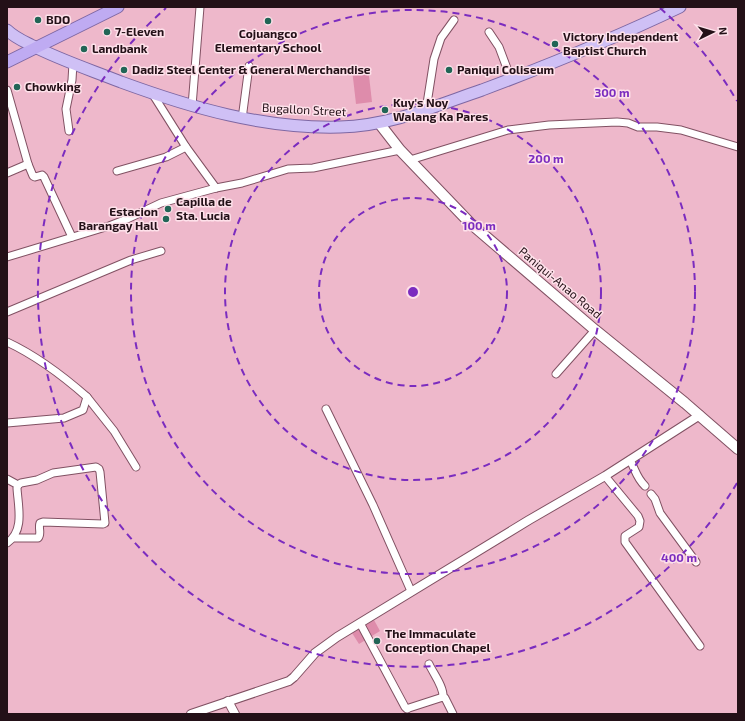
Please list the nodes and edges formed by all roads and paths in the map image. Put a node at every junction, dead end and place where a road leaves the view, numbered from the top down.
1 (118, 7) edge
2 (200, 7) edge
3 (680, 7) edge
4 (454, 20) dead end
5 (7, 30) edge
6 (489, 32) dead end
7 (36, 48) junction
8 (7, 62) edge
9 (73, 63) junction
10 (249, 66) dead end
11 (511, 79) junction
12 (7, 90) edge
13 (152, 93) junction
14 (192, 106) junction
15 (426, 110) junction
16 (242, 119) junction
17 (379, 123) junction
18 (70, 131) dead end
19 (186, 147) junction
20 (738, 147) edge
21 (400, 150) junction
22 (410, 160) junction
23 (28, 164) junction
24 (117, 171) dead end
25 (7, 173) edge
26 (216, 188) junction
27 (72, 237) junction
28 (161, 251) dead end
29 (7, 257) edge
30 (7, 312) edge
31 (595, 330) junction
32 (7, 342) edge
33 (556, 374) dead end
34 (87, 397) junction
35 (326, 409) dead end
36 (700, 415) junction
37 (7, 423) edge
38 (738, 449) edge
39 (630, 460) junction
40 (136, 467) dead end
41 (605, 476) junction
42 (7, 479) edge
43 (18, 485) junction
44 (645, 486) dead end
45 (650, 494) dead end
46 (10, 540) edge
47 (696, 562) dead end
48 (411, 591) junction
49 (360, 623) junction
50 (700, 646) dead end
51 (429, 664) dead end
52 (443, 697) junction
53 (228, 701) junction
54 (191, 714) edge
55 (235, 714) edge
56 (453, 714) edge

1 - 7 highway
2 - 14 street
3 - 11 main road, Bugallon Street
4 - 15 street
5 - 7 main road, Bugallon Street
6 - 11 street
7 - 8 highway
7 - 9 main road, Bugallon Street
9 - 13 main road, Bugallon Street
9 - 18 street
10 - 16 street
11 - 15 main road, Bugallon Street
12 - 23 street
13 - 14 main road, Bugallon Street
13 - 19 street
14 - 16 main road, Bugallon Street
15 - 17 main road, Bugallon Street
16 - 17 main road, Bugallon Street
17 - 21 main road, Paniqui-Anao Road
19 - 24 street
19 - 26 street
20 - 22 street
21 - 22 main road, Paniqui-Anao Road
21 - 26 street
22 - 31 main road, Paniqui-Anao Road
23 - 25 street
23 - 27 street
26 - 27 street
27 - 29 street
28 - 30 street
31 - 33 street
31 - 36 main road, Paniqui-Anao Road
32 - 34 street
34 - 37 street
34 - 40 street
35 - 48 street
36 - 38 main road, Paniqui-Anao Road
36 - 39 street
39 - 41 street
39 - 44 street
41 - 48 street
41 - 50 street
42 - 43 street
43 - 46 street
43 - 46 street
45 - 47 street
48 - 49 street
49 - 52 street
49 - 53 street
51 - 52 street
52 - 56 street
53 - 54 street
53 - 55 street

